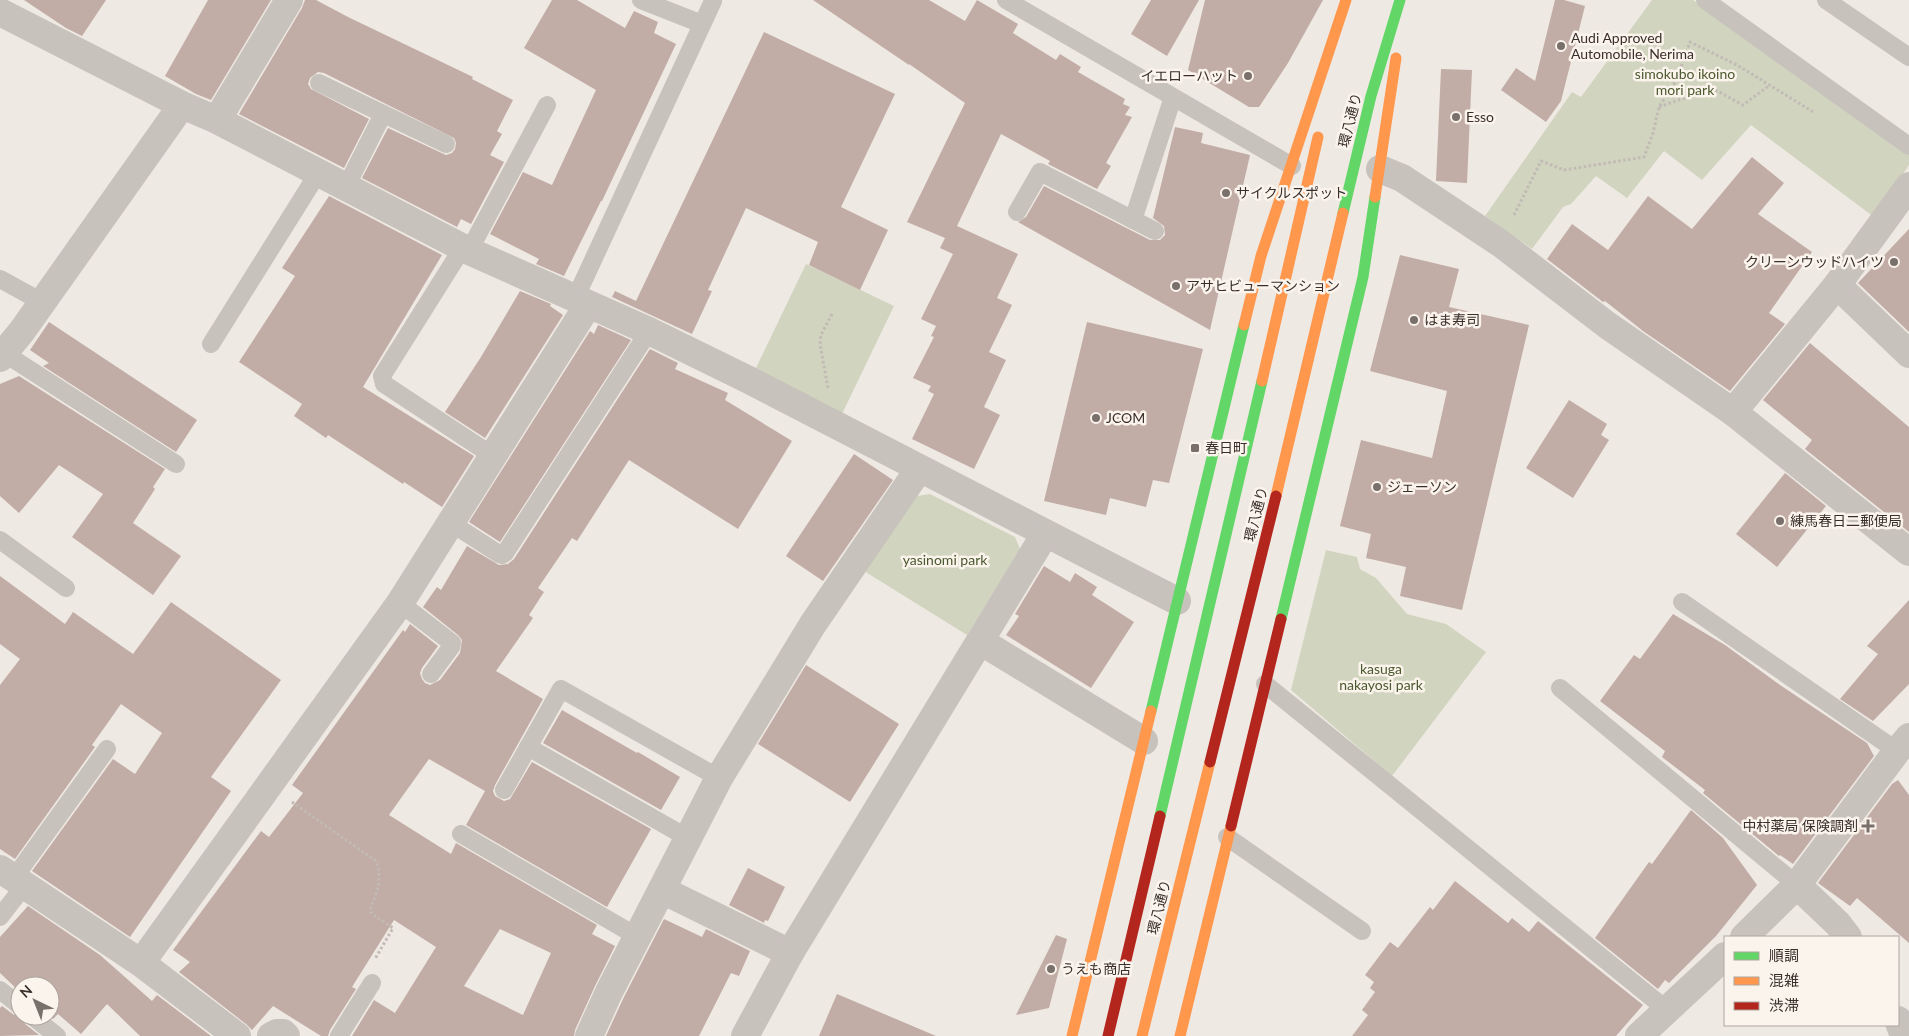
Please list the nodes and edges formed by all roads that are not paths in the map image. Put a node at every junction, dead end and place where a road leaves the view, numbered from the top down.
1 (289, 0) edge
2 (641, 0) edge
3 (1006, 0) edge
4 (1348, 0) edge
5 (1400, 0) edge
6 (1405, 0) edge
7 (1706, 0) edge
8 (1826, 0) edge
9 (713, 1) edge
10 (12, 10) edge
11 (702, 24) junction
12 (1909, 58) edge
13 (319, 83) dead end
14 (1329, 86) dead end
15 (1173, 97) junction
16 (547, 104) dead end
17 (182, 105) junction
18 (383, 114) junction
19 (217, 120) junction
20 (1321, 124) dead end
21 (446, 144) dead end
22 (1909, 146) edge
23 (1292, 166) junction
24 (1380, 169) junction
25 (318, 173) junction
26 (1909, 186) edge
27 (346, 187) junction
28 (1017, 212) dead end
29 (1133, 220) junction
30 (1155, 231) dead end
31 (466, 249) junction
32 (0, 279) edge
33 (1838, 285) junction
34 (42, 302) junction
35 (581, 302) junction
36 (649, 331) junction
37 (211, 344) dead end
38 (1909, 354) edge
39 (2, 356) edge
40 (1733, 412) junction
41 (494, 456) junction
42 (176, 464) dead end
43 (919, 469) junction
44 (451, 523) junction
45 (1046, 534) junction
46 (0, 540) edge
47 (1909, 552) edge
48 (66, 588) dead end
49 (1177, 601) junction
50 (1682, 602) dead end
51 (400, 603) junction
52 (980, 641) junction
53 (431, 674) dead end
54 (1265, 684) junction
55 (1560, 688) dead end
56 (1144, 741) junction
57 (1903, 744) edge
58 (528, 747) junction
59 (106, 749) dead end
60 (719, 778) junction
61 (504, 790) dead end
62 (461, 834) dead end
63 (688, 838) junction
64 (1227, 838) junction
65 (13, 878) edge
66 (1797, 885) junction
67 (662, 890) junction
68 (0, 917) edge
69 (1362, 931) dead end
70 (1745, 936) edge
71 (1847, 936) edge
72 (638, 937) junction
73 (790, 953) junction
74 (1724, 957) edge
75 (141, 963) junction
76 (372, 983) road end
77 (0, 990) edge
78 (10, 998) edge
79 (1667, 1010) junction
80 (1899, 1023) edge
81 (44, 1026) edge
82 (57, 1036) edge
83 (237, 1036) edge
84 (271, 1036) edge
85 (286, 1036) edge
86 (339, 1036) edge
87 (589, 1036) edge
88 (745, 1036) edge
89 (1072, 1036) edge
90 (1108, 1036) edge
91 (1142, 1036) edge
92 (1180, 1036) edge
93 (1639, 1036) edge
94 (1904, 1036) edge

1 - 19 street
2 - 11 lane
3 - 15 lane
4 - 14 main road, 環八通り
4 - 23 main road
5 - 91 main road, 環八通り
6 - 24 main road
7 - 22 lane
8 - 12 lane
9 - 11 lane
10 - 17 street
11 - 35 lane
13 - 18 lane
15 - 23 lane
15 - 29 lane
16 - 31 lane
17 - 19 street
17 - 34 street
18 - 21 lane
18 - 27 lane
19 - 25 street
20 - 90 main road, 環八通り
23 - 49 main road
24 - 40 street
24 - 54 main road
25 - 27 street
25 - 37 lane
26 - 33 street
27 - 31 street
28 - 29 lane
29 - 30 lane
31 - 35 street
31 - 41 lane
32 - 34 lane
33 - 38 street
33 - 40 street
34 - 39 street
35 - 36 street
35 - 41 street
36 - 43 street
36 - 44 lane
39 - 42 lane
40 - 47 street
41 - 44 street
43 - 45 street
43 - 60 street
44 - 51 street
45 - 49 street
45 - 52 street
46 - 48 lane
49 - 56 main road
50 - 57 lane
51 - 53 lane
51 - 75 street
52 - 56 street
52 - 73 street
54 - 64 main road
54 - 79 lane
55 - 66 lane
56 - 89 main road
57 - 66 street
58 - 60 lane
58 - 61 lane
58 - 63 lane
59 - 65 lane
60 - 63 street
62 - 72 lane
63 - 67 street
64 - 69 lane
64 - 92 main road
65 - 68 lane
65 - 75 street
66 - 70 street
66 - 71 street
67 - 72 street
67 - 73 street
72 - 87 street
73 - 88 street
74 - 79 street
75 - 83 street
76 - 86 lane
77 - 78 lane
79 - 93 street
80 - 94 street
81 - 82 lane
84 - 85 street

